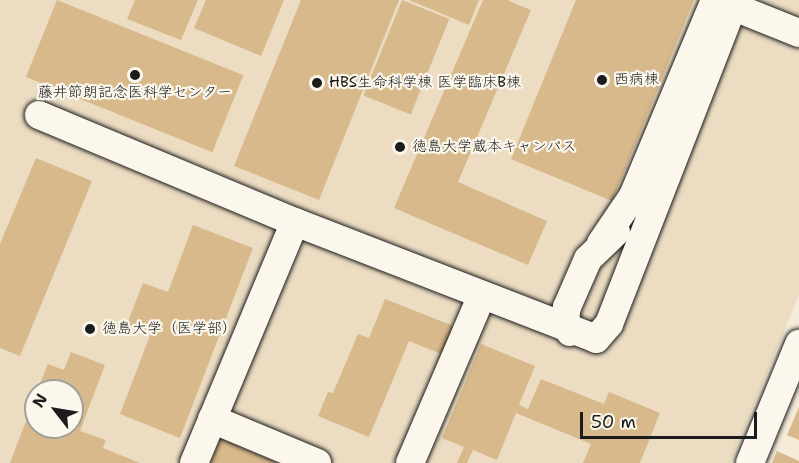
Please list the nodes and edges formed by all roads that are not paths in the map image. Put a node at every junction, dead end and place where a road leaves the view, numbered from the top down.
1 (728, 2) edge
2 (799, 33) edge
3 (39, 115) dead end
4 (657, 202) junction
5 (295, 222) junction
6 (601, 243) junction
7 (481, 297) junction
8 (570, 332) junction
9 (799, 345) edge
10 (792, 382) edge
11 (212, 419) junction
12 (194, 463) edge
13 (317, 463) edge
14 (410, 463) edge
15 (750, 463) edge

1 - 2 street
1 - 4 street
1 - 6 street
3 - 5 street
4 - 6 street
4 - 8 street
5 - 7 street
5 - 11 street
6 - 8 street
7 - 8 street
7 - 14 street
9 - 10 street
10 - 15 street
11 - 12 street
11 - 13 street

